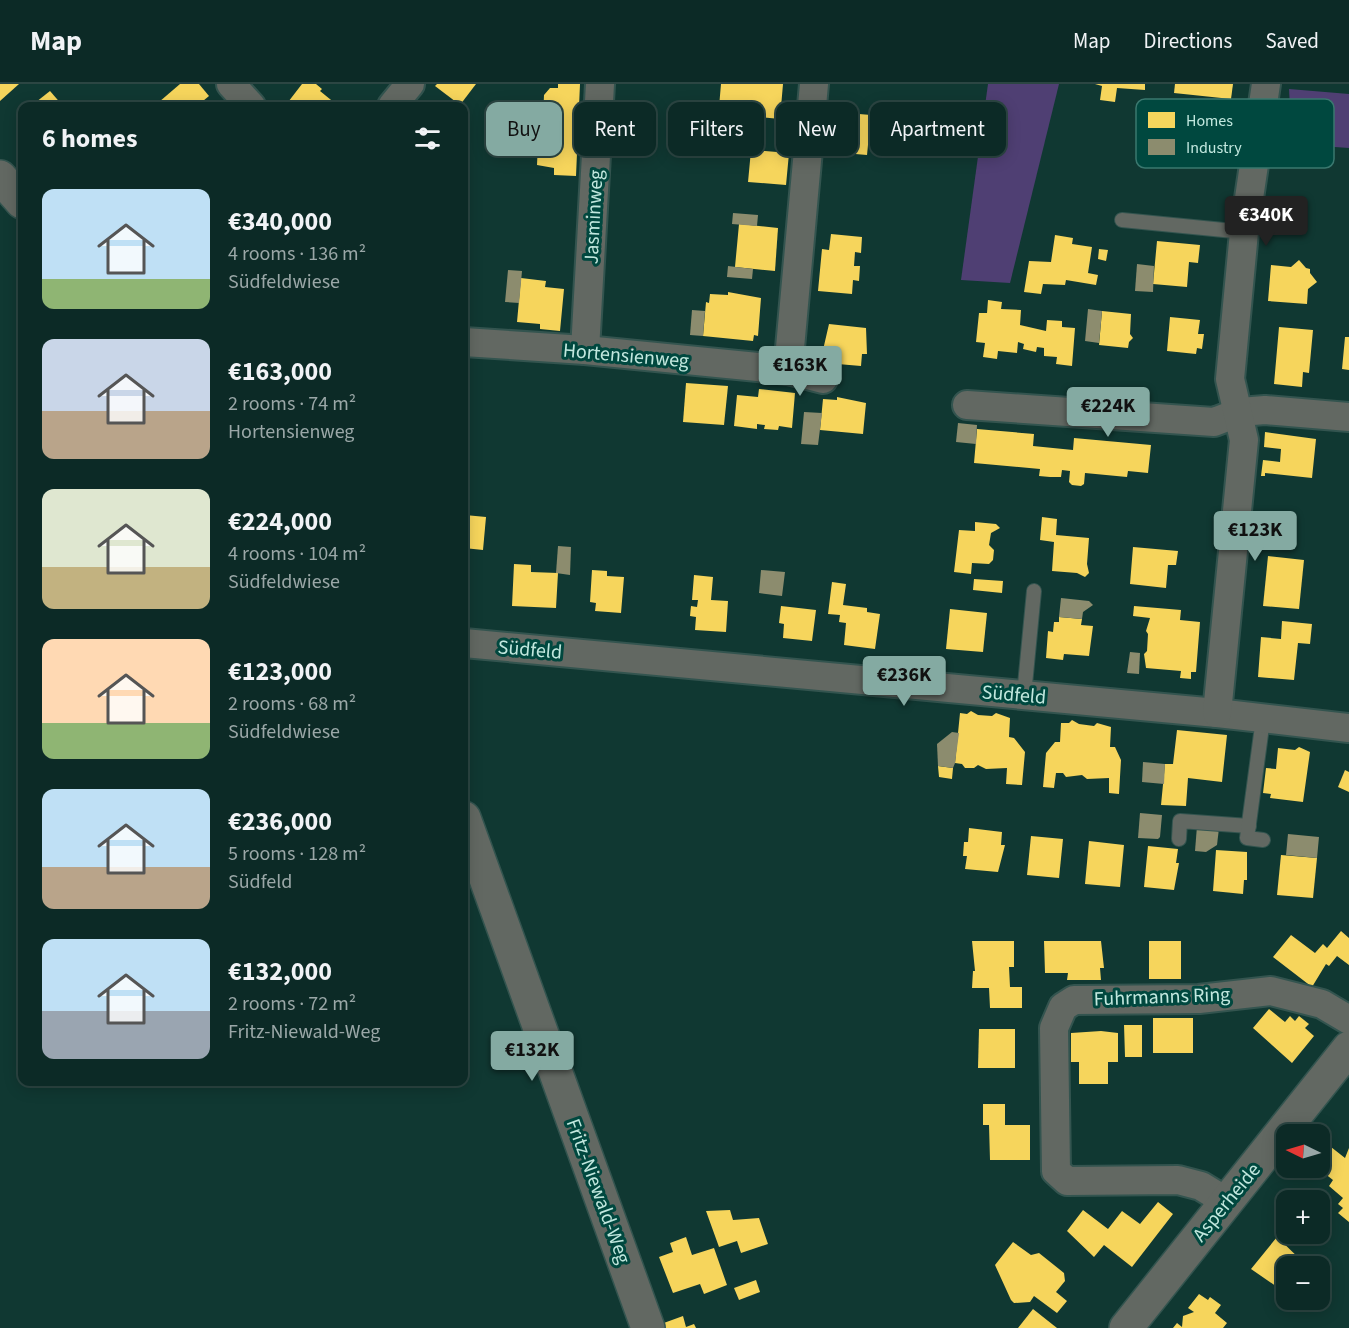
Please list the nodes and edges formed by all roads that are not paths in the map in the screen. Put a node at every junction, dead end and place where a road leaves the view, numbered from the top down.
1 (231, 84) edge
2 (410, 84) edge
3 (600, 84) edge
4 (814, 84) edge
5 (1266, 84) edge
6 (1264, 99) edge
7 (247, 102) edge
8 (395, 102) edge
9 (1254, 168) edge
10 (0, 177) edge
11 (18, 197) edge
12 (1122, 220) dead end
13 (1244, 232) junction
14 (468, 342) edge
15 (585, 350) junction
16 (788, 370) junction
17 (824, 379) dead end
18 (967, 405) dead end
19 (1240, 412) junction
20 (1349, 417) edge
21 (1034, 591) dead end
22 (468, 644) edge
23 (1024, 695) junction
24 (1217, 713) junction
25 (1263, 719) junction
26 (1349, 728) edge
27 (1249, 826) junction
28 (468, 829) edge
29 (1179, 839) dead end
30 (1263, 840) dead end
31 (1349, 1020) edge
32 (1349, 1048) edge
33 (1227, 1202) junction
34 (648, 1328) edge
35 (1126, 1328) edge

1 - 7 street
2 - 8 street
3 - 15 street, Jasminweg
4 - 16 street
5 - 6 street
9 - 13 street
10 - 11 street
12 - 13 lane
13 - 19 street
14 - 15 street, Hortensienweg
15 - 16 street, Hortensienweg
16 - 17 street, Hortensienweg
18 - 19 street
19 - 20 street
19 - 24 street
21 - 23 lane
22 - 23 street, Südfeld
23 - 24 street, Südfeld
24 - 25 street, Südfeld
25 - 26 street, Südfeld
25 - 27 lane
27 - 29 lane
27 - 30 lane
28 - 34 street, Fritz-Niewald-Weg
31 - 33 street, Fuhrmanns Ring
32 - 33 street, Asperheide
33 - 35 street, Asperheide

